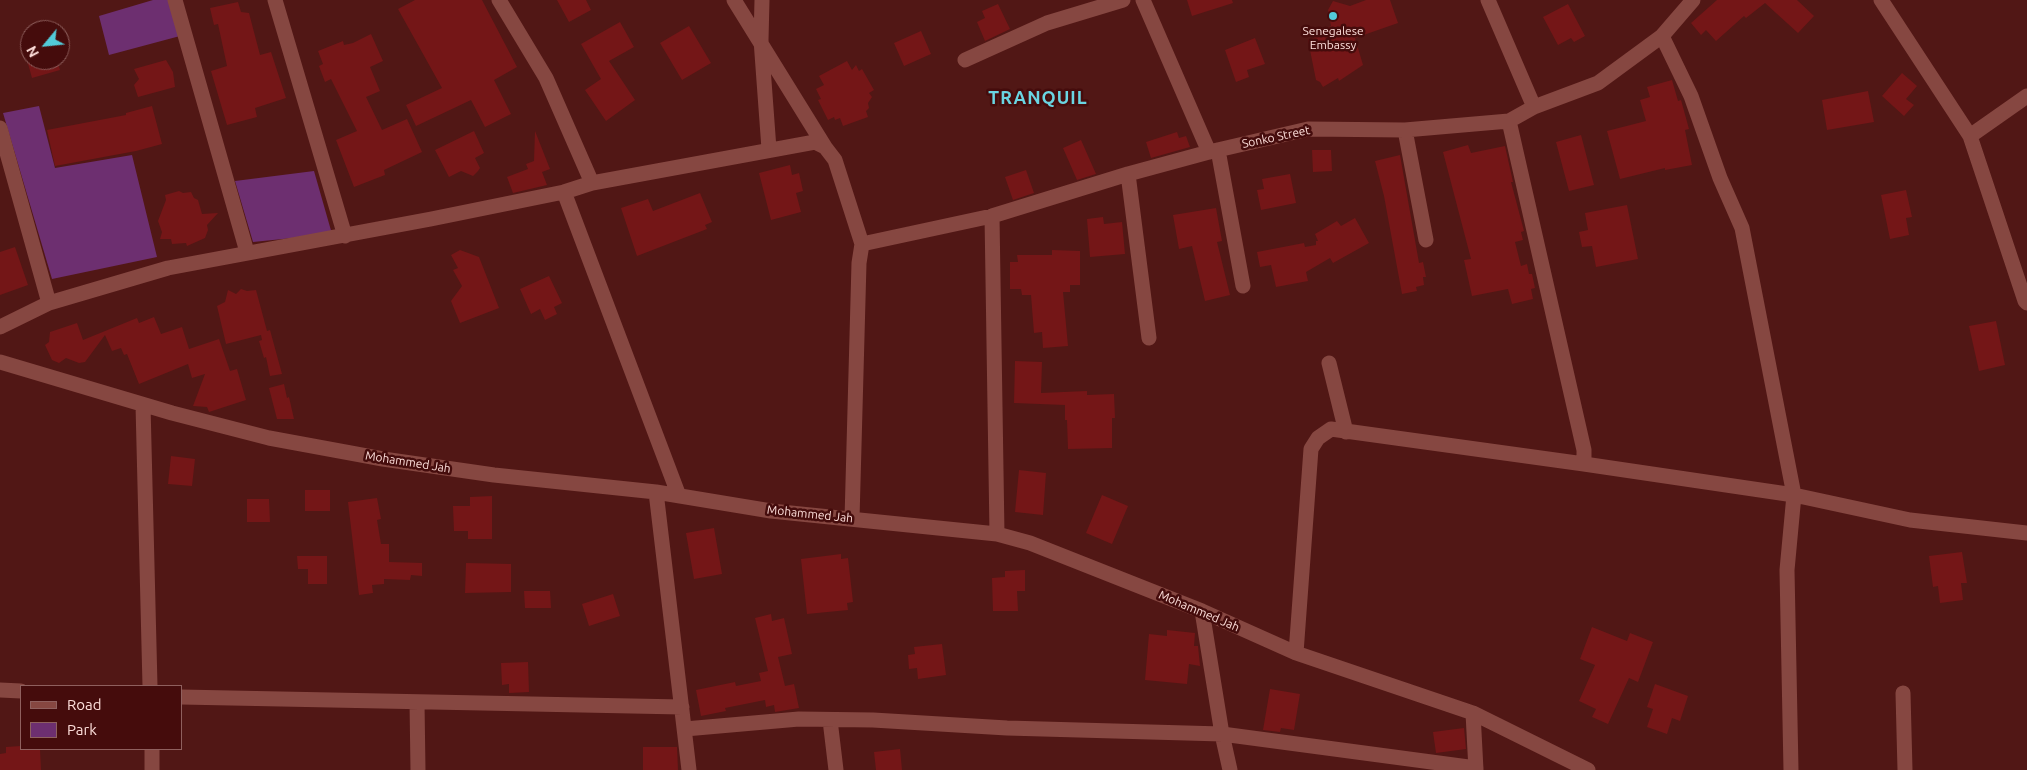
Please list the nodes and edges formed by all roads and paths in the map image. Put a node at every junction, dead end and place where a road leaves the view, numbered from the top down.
1 (175, 0) edge
2 (275, 0) edge
3 (499, 0) edge
4 (734, 0) edge
5 (762, 0) edge
6 (1123, 0) edge
7 (1143, 0) edge
8 (1488, 0) edge
9 (1693, 0) edge
10 (1881, 0) edge
11 (1662, 36) junction
12 (761, 44) junction
13 (965, 60) dead end
14 (2027, 96) edge
15 (1534, 107) junction
16 (1509, 120) junction
17 (0, 128) edge
18 (1405, 130) junction
19 (1970, 136) junction
20 (825, 147) junction
21 (769, 149) junction
22 (1213, 151) junction
23 (1128, 174) junction
24 (592, 183) junction
25 (564, 192) junction
26 (992, 216) junction
27 (345, 236) junction
28 (1426, 240) dead end
29 (862, 244) junction
30 (247, 252) junction
31 (1243, 286) dead end
32 (49, 303) junction
33 (2027, 303) edge
34 (0, 327) edge
35 (1148, 338) dead end
36 (0, 362) edge
37 (1329, 363) dead end
38 (143, 405) junction
39 (1346, 432) junction
40 (1584, 464) junction
41 (656, 492) junction
42 (1794, 495) junction
43 (679, 496) junction
44 (852, 519) junction
45 (2027, 533) edge
46 (997, 534) junction
47 (1202, 610) junction
48 (1296, 652) junction
49 (150, 685) edge
50 (0, 690) edge
51 (20, 691) edge
52 (1903, 693) dead end
53 (182, 697) edge
54 (417, 702) junction
55 (682, 707) junction
56 (1473, 713) junction
57 (830, 720) junction
58 (685, 729) junction
59 (1222, 734) junction
60 (152, 750) edge
61 (1476, 769) edge
62 (152, 770) edge
63 (418, 770) edge
64 (689, 770) edge
65 (836, 770) edge
66 (1230, 770) edge
67 (1588, 770) edge
68 (1791, 770) edge
69 (1905, 770) edge

1 - 30 street
2 - 27 street
3 - 24 street
4 - 12 street
5 - 12 street
6 - 13 street
7 - 22 street
8 - 15 street
9 - 11 street, Sonko Street
10 - 19 street
11 - 15 street, Sonko Street
11 - 42 street
12 - 20 street
12 - 21 street
14 - 19 street
15 - 16 street, Sonko Street
16 - 18 street, Sonko Street
16 - 40 street
17 - 32 street
18 - 22 street, Sonko Street
18 - 28 street
19 - 33 street
20 - 21 street
20 - 29 street
21 - 24 street
22 - 23 street, Sonko Street
22 - 31 street
23 - 26 street, Sonko Street
23 - 35 street
24 - 25 street
25 - 27 street
25 - 43 street
26 - 29 street, Sonko Street
26 - 46 street
27 - 30 street
29 - 44 street
30 - 32 street
32 - 34 street
36 - 38 street, Mohammed Jah
37 - 39 street
38 - 41 street, Mohammed Jah
38 - 49 street
39 - 40 street
39 - 48 street
40 - 42 street
41 - 43 street, Mohammed Jah
41 - 55 street
42 - 45 street
42 - 68 street
43 - 44 street, Mohammed Jah
44 - 46 street, Mohammed Jah
46 - 47 street, Mohammed Jah
47 - 48 street, Mohammed Jah
47 - 59 street
48 - 56 street, Mohammed Jah
50 - 51 street
52 - 69 street
53 - 54 street
54 - 55 street
54 - 63 street
55 - 58 street
56 - 61 street
56 - 67 street, Mohammed Jah
57 - 58 street
57 - 59 street
57 - 65 street
58 - 64 street
59 - 61 street
59 - 66 street
60 - 62 street

